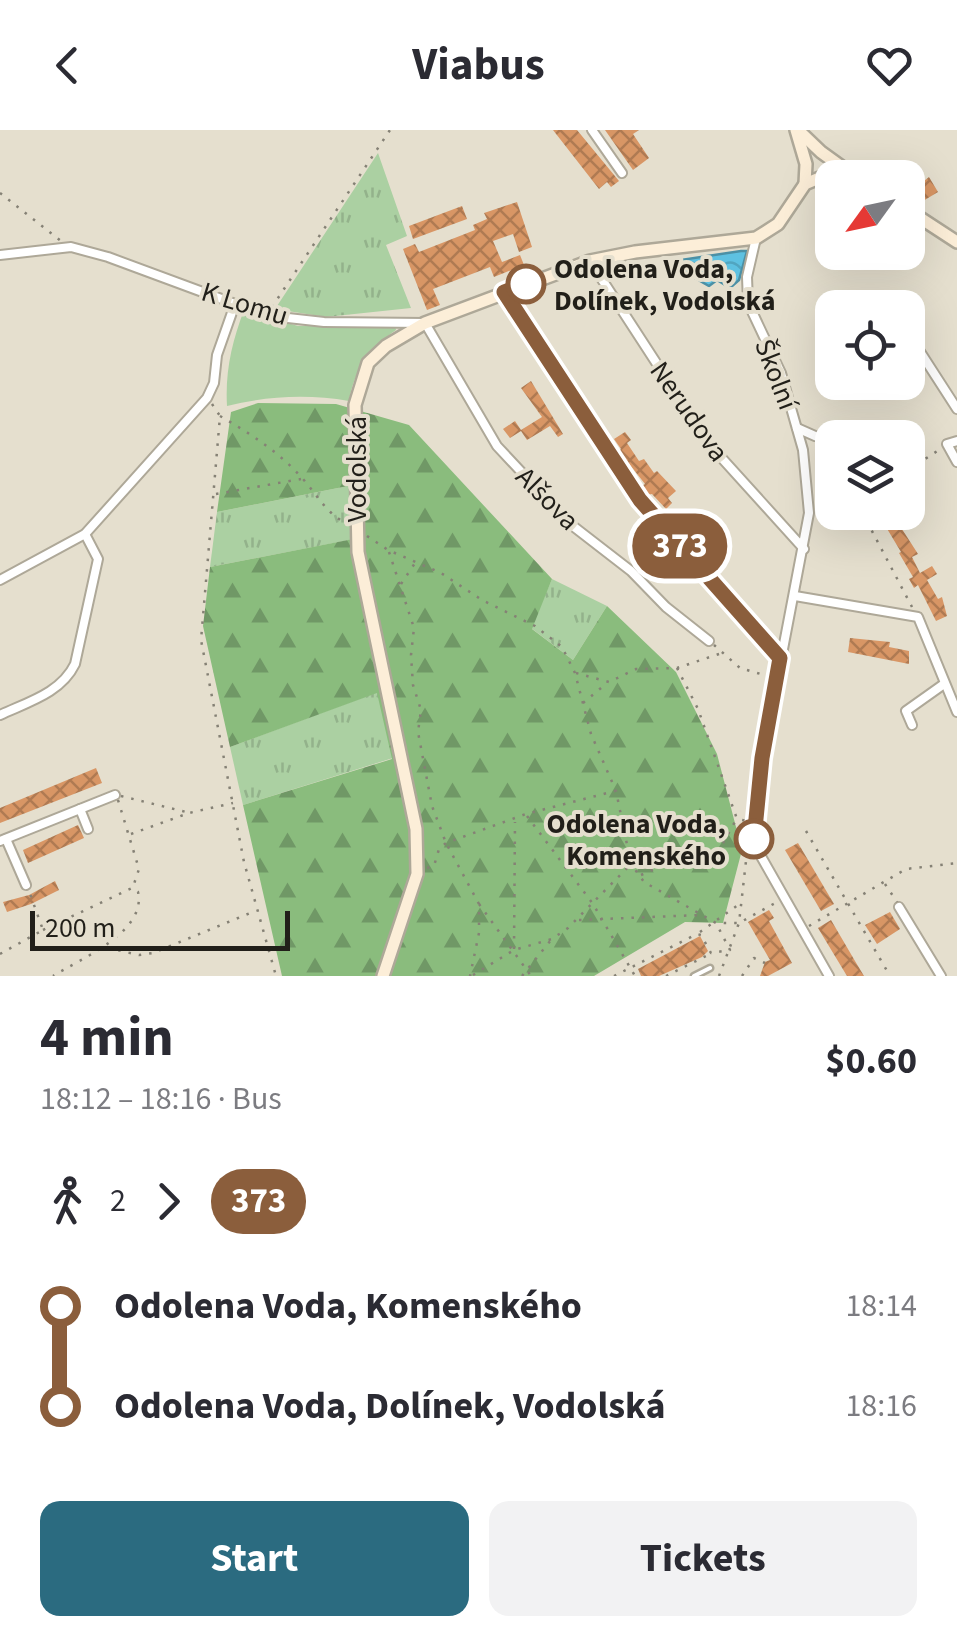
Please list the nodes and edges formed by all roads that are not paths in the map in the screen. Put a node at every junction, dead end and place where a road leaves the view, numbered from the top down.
1 (592, 130) edge
2 (797, 130) edge
3 (833, 160) edge
4 (622, 173) dead end
5 (815, 180) edge
6 (805, 184) junction
7 (925, 220) edge
8 (756, 238) junction
9 (955, 238) edge
10 (0, 255) edge
11 (590, 262) junction
12 (504, 292) junction
13 (235, 304) junction
14 (425, 323) junction
15 (925, 359) edge
16 (957, 409) edge
17 (797, 428) junction
18 (815, 436) dead end
19 (952, 442) edge
20 (957, 462) edge
21 (85, 534) junction
22 (804, 549) junction
23 (0, 580) edge
24 (795, 596) junction
25 (709, 641) road end
26 (780, 658) junction
27 (944, 684) junction
28 (957, 712) edge
29 (0, 716) edge
30 (912, 725) dead end
31 (115, 795) road end
32 (80, 809) junction
33 (88, 828) dead end
34 (3, 840) edge
35 (26, 885) road end
36 (900, 906) road end
37 (718, 973) edge
38 (383, 976) edge
39 (694, 976) edge
40 (829, 976) edge
41 (941, 976) edge

1 - 4 street
2 - 3 street
2 - 6 street
5 - 6 street
6 - 8 street
7 - 9 street
8 - 11 street, Vodolská
8 - 17 street, Školní
10 - 13 street, K Lomu
11 - 12 street, Vodolská
11 - 22 street, Nerudova
12 - 14 street, Vodolská
12 - 26 street
13 - 14 street, K Lomu
13 - 21 street
14 - 25 street, Alšova
14 - 38 street, Vodolská
15 - 16 street
17 - 18 street
17 - 22 street, Školní
19 - 20 street
21 - 23 street
21 - 29 street
22 - 24 street, Školní
24 - 26 street, Školní
24 - 27 street
26 - 40 street, Školní
27 - 28 street
27 - 30 street
31 - 32 street
32 - 33 street
32 - 34 street
34 - 35 street
36 - 41 street
37 - 39 lane

